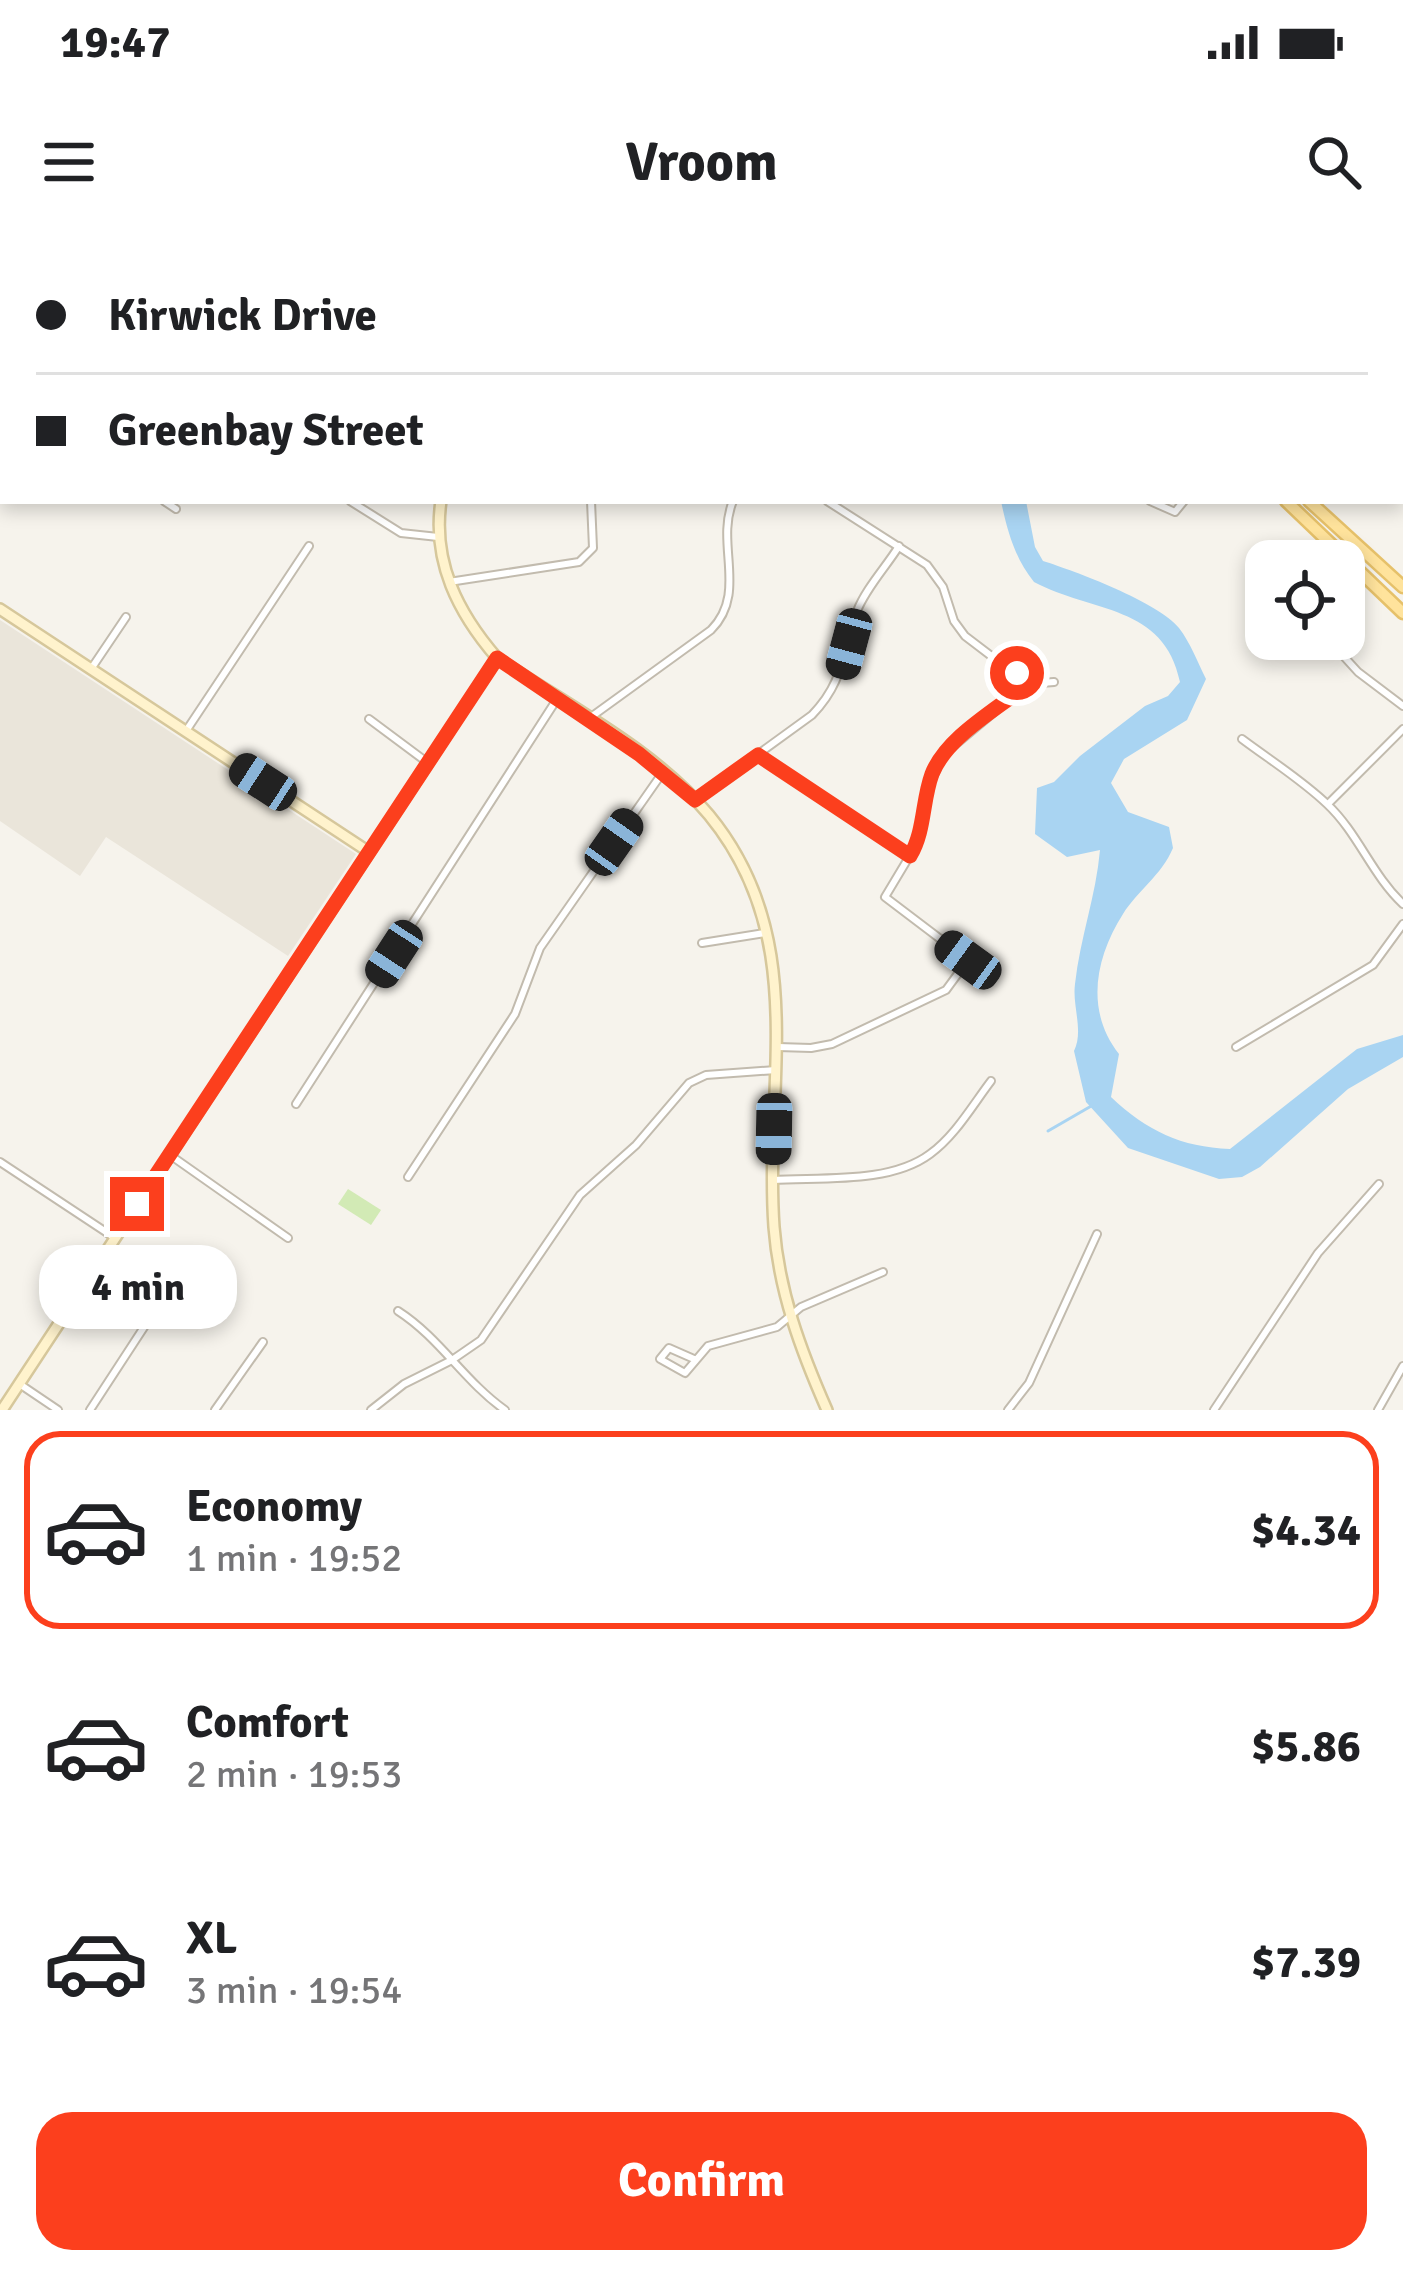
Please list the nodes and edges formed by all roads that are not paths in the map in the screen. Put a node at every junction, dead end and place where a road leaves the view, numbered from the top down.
1 (168, 504) edge
2 (355, 504) edge
3 (442, 504) edge
4 (591, 504) edge
5 (732, 504) edge
6 (832, 504) edge
7 (1157, 504) edge
8 (1182, 504) edge
9 (1289, 504) edge
10 (1312, 504) edge
11 (176, 509) dead end
12 (438, 536) junction
13 (309, 545) dead end
14 (899, 546) junction
15 (1379, 565) junction
16 (1366, 578) junction
17 (449, 582) junction
18 (1403, 587) edge
19 (0, 609) edge
20 (1403, 613) edge
21 (126, 616) dead end
22 (497, 658) junction
23 (1347, 660) edge
24 (92, 669) junction
25 (1054, 682) dead end
26 (1028, 684) junction
27 (557, 699) junction
28 (1403, 706) edge
29 (369, 719) dead end
30 (588, 719) junction
31 (1403, 729) edge
32 (186, 731) junction
33 (1243, 739) dead end
34 (758, 755) junction
35 (428, 763) junction
36 (663, 772) junction
37 (695, 800) junction
38 (1328, 804) junction
39 (369, 852) junction
40 (910, 856) junction
41 (1403, 904) edge
42 (1403, 924) edge
43 (769, 932) junction
44 (702, 944) dead end
45 (968, 960) junction
46 (990, 964) dead end
47 (778, 1047) junction
48 (1236, 1047) dead end
49 (776, 1070) junction
50 (991, 1082) dead end
51 (296, 1104) dead end
52 (170, 1155) junction
53 (0, 1162) edge
54 (408, 1178) dead end
55 (773, 1180) junction
56 (1379, 1184) dead end
57 (1097, 1234) dead end
58 (115, 1238) junction
59 (288, 1238) dead end
60 (883, 1272) dead end
61 (178, 1275) dead end
62 (398, 1311) dead end
63 (790, 1316) junction
64 (263, 1342) dead end
65 (694, 1359) junction
66 (452, 1360) junction
67 (1403, 1366) edge
68 (19, 1384) junction
69 (824, 1405) edge
70 (2, 1410) edge
71 (58, 1410) edge
72 (90, 1410) edge
73 (215, 1410) edge
74 (371, 1410) edge
75 (505, 1410) edge
76 (1008, 1410) edge
77 (1214, 1410) edge
78 (1378, 1410) edge

1 - 11 street
2 - 12 street
3 - 12 street
4 - 17 street
5 - 30 street
6 - 14 street
7 - 8 street
9 - 16 main road
10 - 15 main road
12 - 17 street
13 - 32 street
14 - 26 street
14 - 34 street
15 - 16 main road
15 - 18 main road
16 - 20 main road
17 - 22 street
19 - 24 street
21 - 24 street
22 - 27 street
22 - 35 street
23 - 28 street
24 - 32 street
25 - 26 street
26 - 40 street
27 - 30 street
27 - 51 street
29 - 35 street
30 - 36 street
31 - 38 street
32 - 39 street
33 - 38 street
34 - 37 street
34 - 40 street
35 - 39 street
36 - 37 street
36 - 54 street
37 - 43 street
38 - 41 street
39 - 52 street
40 - 45 street
42 - 48 street
43 - 44 street
43 - 47 street
45 - 46 street
45 - 47 street
47 - 49 street
49 - 55 street
49 - 66 street
50 - 55 street
52 - 58 street
52 - 59 street
53 - 58 street
55 - 63 street
56 - 77 street
57 - 76 street
58 - 68 street
60 - 63 street
61 - 72 street
62 - 66 street
63 - 65 street
63 - 69 street
64 - 73 street
65 - 65 street
66 - 74 street
66 - 75 street
67 - 78 street
68 - 70 street
68 - 71 street

